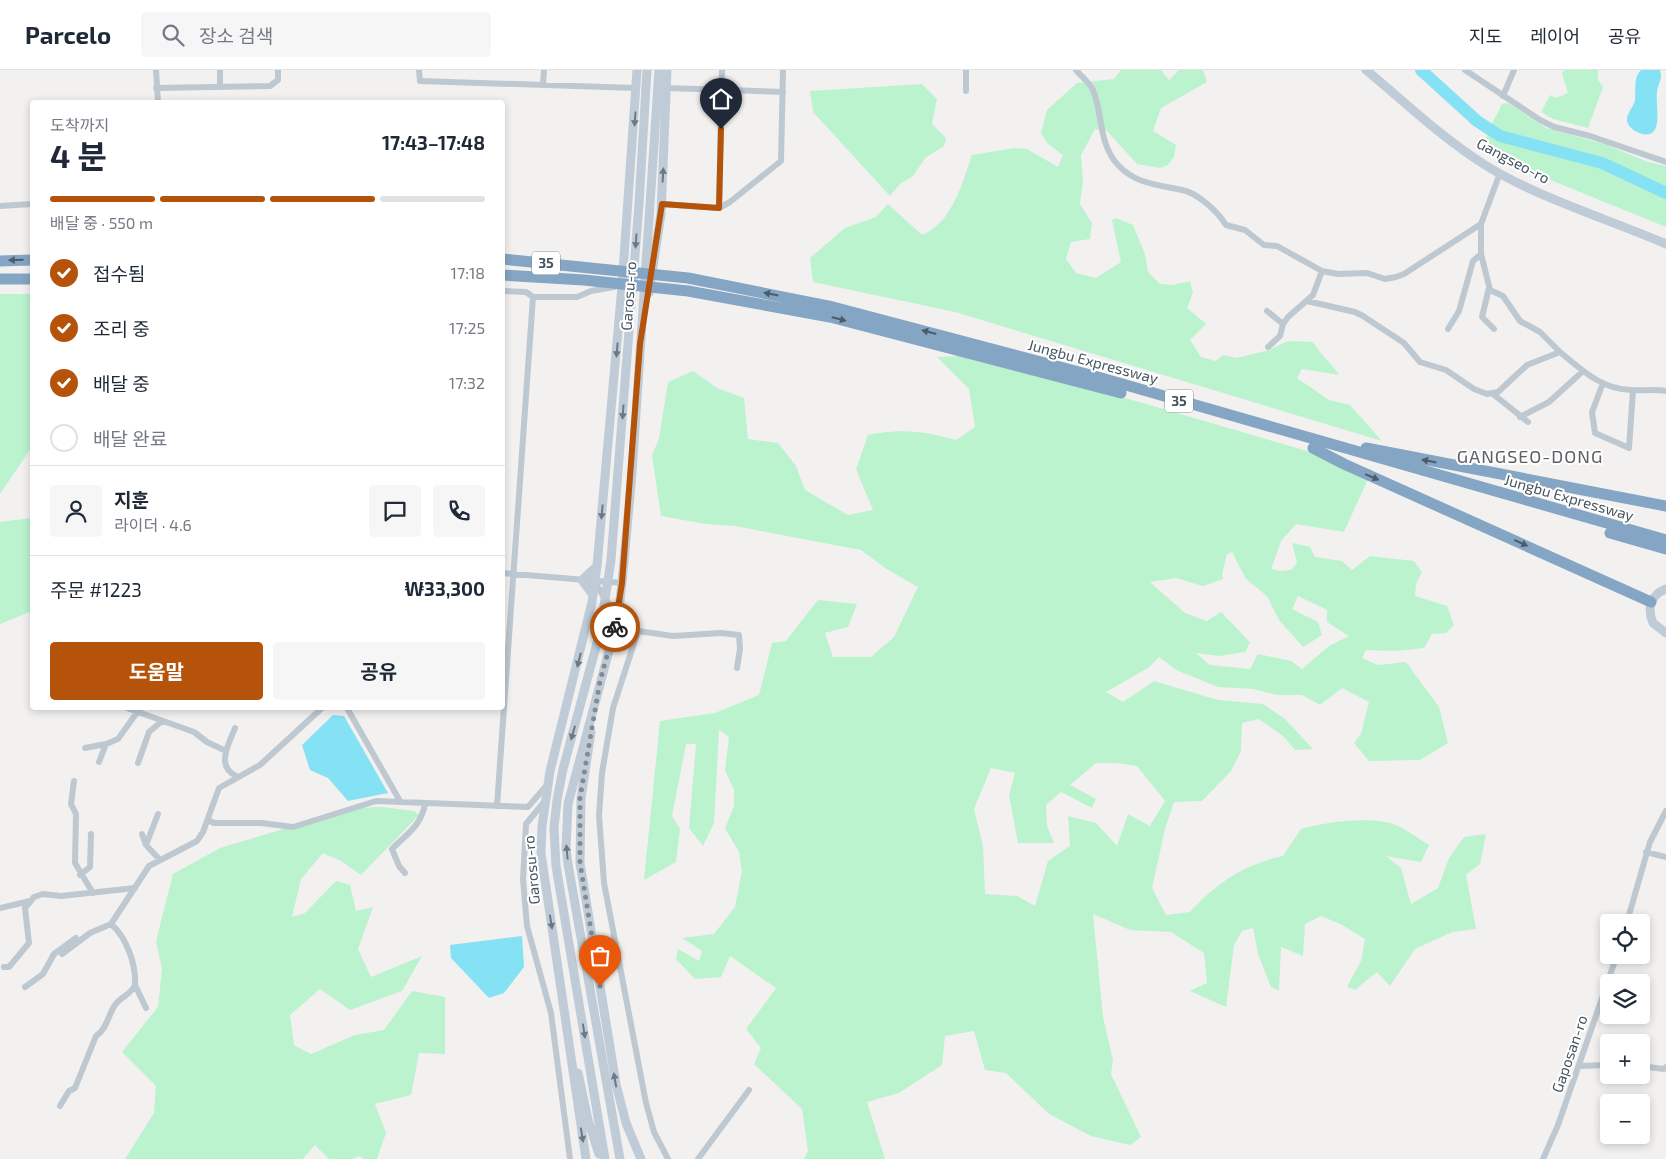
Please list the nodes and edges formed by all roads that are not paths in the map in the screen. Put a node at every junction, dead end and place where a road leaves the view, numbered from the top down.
1 (156, 70) edge
2 (220, 70) edge
3 (278, 70) edge
4 (419, 70) edge
5 (544, 70) edge
6 (637, 70) edge
7 (647, 70) edge
8 (659, 70) edge
9 (667, 70) edge
10 (722, 70) edge
11 (784, 70) edge
12 (966, 70) edge
13 (1076, 70) edge
14 (1366, 70) edge
15 (1465, 70) edge
16 (1514, 70) edge
17 (543, 85) junction
18 (220, 87) junction
19 (156, 88) junction
20 (636, 88) junction
21 (666, 88) junction
22 (722, 90) junction
23 (783, 92) junction
24 (966, 92) dead end
25 (1503, 96) junction
26 (158, 100) edge
27 (1666, 162) edge
28 (1500, 173) junction
29 (30, 204) edge
30 (662, 204) junction
31 (0, 206) edge
32 (719, 208) junction
33 (1480, 224) junction
34 (1666, 244) edge
35 (1481, 254) junction
36 (505, 259) edge
37 (30, 260) edge
38 (0, 261) edge
39 (1322, 271) junction
40 (505, 276) edge
41 (0, 279) edge
42 (30, 279) edge
43 (622, 286) junction
44 (1489, 288) junction
45 (505, 291) edge
46 (533, 297) junction
47 (1307, 301) junction
48 (1267, 311) dead end
49 (1283, 324) junction
50 (1448, 329) dead end
51 (1494, 329) dead end
52 (640, 344) junction
53 (1268, 347) dead end
54 (1560, 352) junction
55 (1582, 372) junction
56 (1603, 383) junction
57 (1633, 390) junction
58 (1666, 391) edge
59 (1493, 394) junction
60 (1520, 417) junction
61 (1528, 422) dead end
62 (1314, 444) junction
63 (1666, 506) edge
64 (1666, 540) edge
65 (1666, 549) edge
66 (597, 566) junction
67 (505, 573) edge
68 (512, 574) junction
69 (582, 580) junction
70 (595, 582) junction
71 (608, 582) junction
72 (622, 583) junction
73 (1666, 589) edge
74 (593, 595) junction
75 (606, 600) junction
76 (1652, 602) junction
77 (618, 613) junction
78 (614, 630) junction
79 (638, 631) junction
80 (1666, 633) edge
81 (737, 668) dead end
82 (505, 676) edge
83 (600, 681) junction
84 (134, 710) edge
85 (320, 710) edge
86 (348, 710) edge
87 (503, 710) edge
88 (138, 711) junction
89 (162, 721) junction
90 (235, 728) dead end
91 (106, 744) junction
92 (84, 748) dead end
93 (226, 751) junction
94 (99, 762) dead end
95 (138, 763) dead end
96 (238, 777) junction
97 (74, 781) dead end
98 (547, 785) junction
99 (400, 801) junction
100 (425, 802) junction
101 (544, 802) junction
102 (496, 806) junction
103 (1666, 811) edge
104 (158, 814) dead end
105 (208, 820) junction
106 (91, 834) dead end
107 (142, 834) dead end
108 (146, 845) junction
109 (1646, 852) junction
110 (1666, 857) edge
111 (160, 860) junction
112 (405, 873) dead end
113 (80, 875) junction
114 (135, 888) junction
115 (93, 893) junction
116 (30, 901) junction
117 (0, 908) edge
118 (1629, 914) edge
119 (111, 924) junction
120 (96, 931) junction
121 (62, 954) dead end
122 (1614, 964) edge
123 (4, 967) dead end
124 (135, 985) junction
125 (25, 987) dead end
126 (146, 1008) dead end
127 (566, 1026) junction
128 (1579, 1066) junction
129 (1600, 1066) edge
130 (1650, 1067) edge
131 (1666, 1067) edge
132 (749, 1090) dead end
133 (60, 1106) dead end
134 (570, 1159) edge
135 (586, 1159) edge
136 (601, 1159) edge
137 (605, 1159) edge
138 (620, 1159) edge
139 (641, 1159) edge
140 (668, 1159) edge
141 (698, 1159) edge
142 (1543, 1159) edge

1 - 19 street
2 - 18 street
3 - 18 street
4 - 17 street
5 - 17 street
6 - 20 main road, Garosu-ro
7 -> 71 main road, Garosu-ro
8 - 52 main road, Garosu-ro
9 - 21 main road
10 - 22 street
11 - 23 street
12 - 24 street
13 - 39 street
14 - 28 main road, Gangseo-ro
15 - 25 street
16 - 25 street
17 - 20 street
18 - 19 street
19 - 26 street
20 -> 43 main road, Garosu-ro
21 - 22 street
30 -> 21 main road
22 - 23 street
22 - 32 street
23 - 32 street
25 - 27 street
28 - 33 street
28 - 34 main road, Gangseo-ro
29 - 31 street
30 - 32 street
30 - 52 main road
33 - 35 street
33 - 39 street
35 - 44 street
35 - 50 street
62 -> 36 highway, Jungbu Expressway / 35
37 -> 38 highway
39 - 47 street
40 -> 62 highway, Jungbu Expressway / 35
41 - 42 highway
43 - 46 street
43 -> 66 main road, Garosu-ro
44 - 51 street
44 - 54 street
45 - 46 street
46 - 68 street
47 - 49 street
47 - 59 street
48 - 49 street
49 - 53 street
52 - 72 main road, Garosu-ro
54 - 55 street
54 - 59 street
55 - 56 street
55 - 60 street
56 - 57 street
56 - 57 street
57 - 58 street
59 - 60 street
60 - 61 street
63 -> 62 highway
62 - 64 highway, Jungbu Expressway / 35
62 - 65 highway, Jungbu Expressway / 35
62 -> 76 highway
66 - 69 main road
66 - 70 main road, Garosu-ro
67 - 68 street
68 - 69 street
68 - 82 street
69 - 70 street
69 - 74 main road
70 - 71 street
70 - 74 main road, Garosu-ro
70 - 75 street
71 - 72 street
71 - 75 main road, Garosu-ro
72 - 77 main road, Garosu-ro
73 - 76 main road
74 -> 98 main road, Garosu-ro
75 - 77 street
75 -> 137 main road, Garosu-ro
76 - 80 main road
77 - 78 main road, Garosu-ro
77 - 79 street
78 - 79 street
78 - 83 main road, Garosu-ro
79 - 81 street
79 - 140 street
138 -> 83 main road, Garosu-ro
139 -> 83 main road, Garosu-ro
84 - 88 street
85 - 96 street
86 - 99 street
87 - 102 street
88 - 89 street
88 - 91 street
89 - 93 street
89 - 95 street
90 - 93 street
91 - 92 street
91 - 94 street
93 - 96 street
96 - 105 street
97 - 113 street
98 - 101 main road, Garosu-ro
98 - 102 street
99 - 100 street
99 - 105 street
100 - 102 street
100 - 112 street
101 -> 127 main road, Garosu-ro
101 - 134 street
103 - 109 street
104 - 108 street
105 - 111 street
106 - 113 street
107 - 108 street
108 - 111 street
109 - 110 street
109 - 118 street
111 - 114 street
113 - 115 street
114 - 115 street
114 - 119 street
115 - 116 street
116 - 117 street
116 - 123 street
119 - 120 street
119 - 124 street
120 - 121 street
120 - 125 street
122 - 128 street, Gaposan-ro
124 - 126 street
124 - 133 street
127 -> 135 main road, Garosu-ro
127 - 136 main road
128 - 129 street
128 - 142 street, Gaposan-ro
130 - 131 street
132 - 141 street

